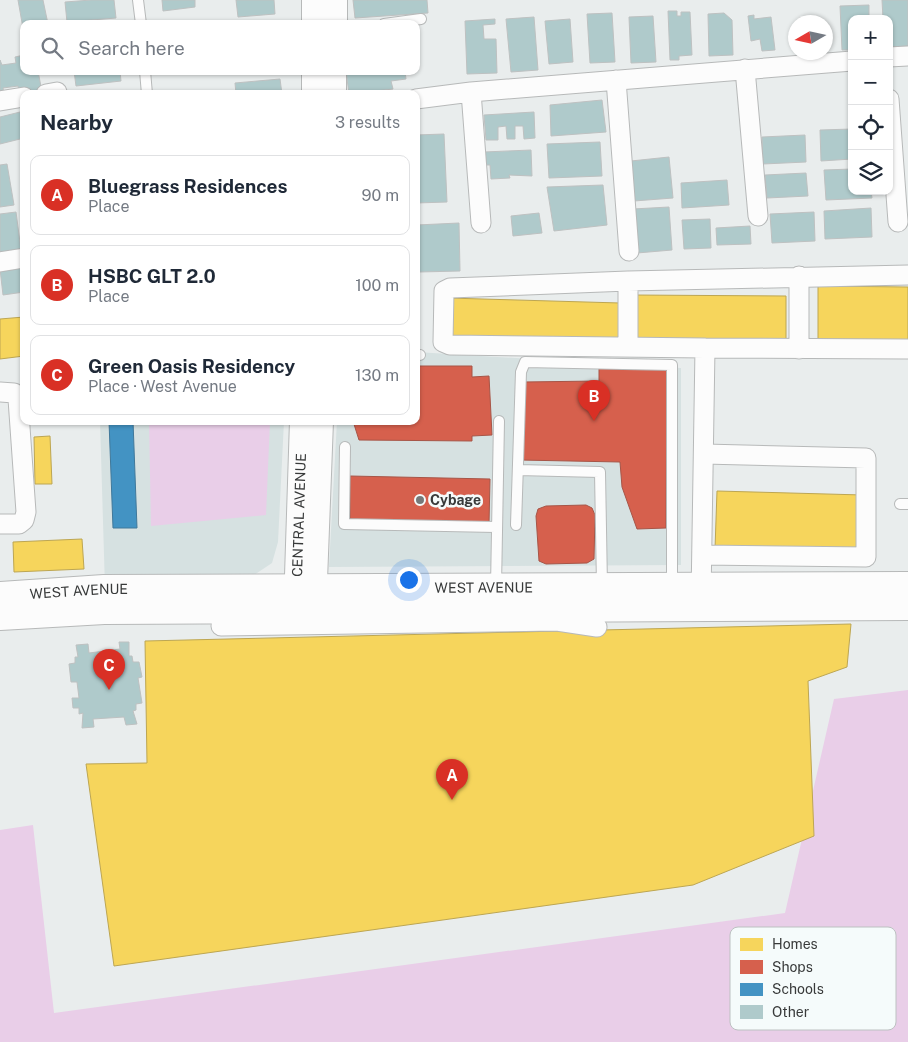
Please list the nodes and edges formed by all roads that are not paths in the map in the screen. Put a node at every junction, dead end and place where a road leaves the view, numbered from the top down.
1 (138, 0) edge
2 (314, 0) edge
3 (335, 0) edge
4 (421, 19) dead end
5 (140, 20) edge
6 (314, 20) edge
7 (335, 20) edge
8 (414, 20) edge
9 (908, 56) edge
10 (893, 57) edge
11 (848, 60) edge
12 (745, 70) junction
13 (145, 75) edge
14 (314, 75) edge
15 (334, 75) edge
16 (616, 80) junction
17 (147, 90) edge
18 (314, 90) edge
19 (334, 90) edge
20 (471, 92) junction
21 (20, 98) edge
22 (420, 98) edge
23 (0, 101) edge
24 (889, 105) edge
25 (758, 216) dead end
26 (898, 222) dead end
27 (481, 223) dead end
28 (629, 251) dead end
29 (20, 259) edge
30 (0, 262) edge
31 (908, 275) edge
32 (799, 276) junction
33 (628, 281) junction
34 (628, 347) junction
35 (706, 348) junction
36 (908, 349) edge
37 (798, 350) junction
38 (0, 392) edge
39 (499, 421) dead end
40 (302, 425) edge
41 (321, 425) edge
42 (345, 447) dead end
43 (704, 454) junction
44 (518, 470) junction
45 (0, 524) edge
46 (516, 525) dead end
47 (496, 527) junction
48 (702, 556) junction
49 (908, 586) edge
50 (672, 587) junction
51 (496, 588) junction
52 (602, 588) junction
53 (0, 596) edge
54 (701, 597) junction
55 (305, 599) junction
56 (908, 606) edge
57 (0, 616) edge
58 (352, 616) junction
59 (221, 626) dead end
60 (596, 627) dead end

1 - 5 lane
2 - 6 street
3 - 7 street
4 - 8 lane
9 - 10 street
11 - 12 street
12 - 16 street
12 - 25 street
13 - 17 lane
14 - 18 street
15 - 19 street
16 - 20 street
16 - 28 street
20 - 22 street
20 - 27 street
21 - 23 street
24 - 26 street
29 - 30 street
31 - 32 street
32 - 33 street
32 - 37 street
33 - 34 street
33 - 34 street
34 - 35 street
35 - 37 street
35 - 43 street
36 - 37 street
38 - 45 street
39 - 47 lane
40 - 55 street, CENTRAL AVENUE
41 - 55 street, CENTRAL AVENUE
42 - 47 lane
43 - 48 street
43 - 48 street
44 - 46 lane
44 - 50 lane
44 - 52 lane
47 - 51 lane
48 - 54 street
49 - 54 main road, WEST AVENUE
50 - 52 main road, WEST AVENUE
50 - 54 main road, WEST AVENUE
51 - 52 main road, WEST AVENUE
51 - 55 main road, WEST AVENUE
53 - 55 main road, WEST AVENUE
54 - 56 main road, WEST AVENUE
54 - 58 main road, WEST AVENUE
55 - 57 main road, WEST AVENUE
55 - 58 main road, WEST AVENUE
58 - 59 street
58 - 60 street

